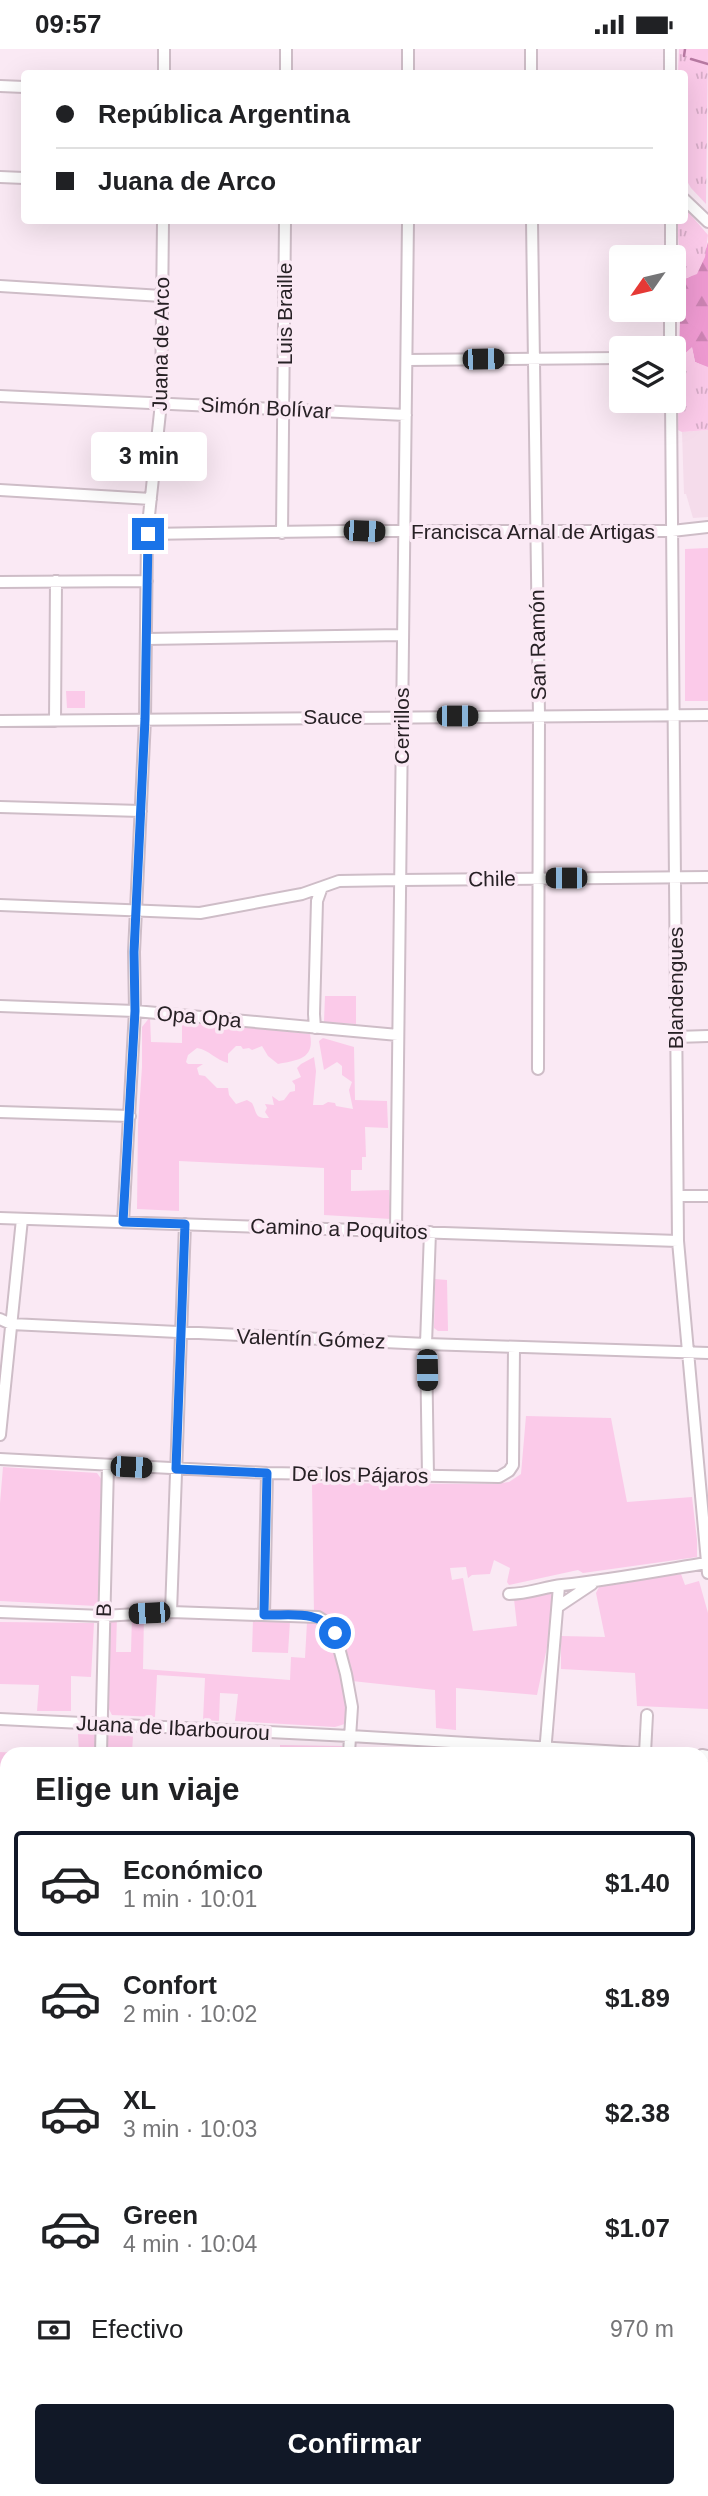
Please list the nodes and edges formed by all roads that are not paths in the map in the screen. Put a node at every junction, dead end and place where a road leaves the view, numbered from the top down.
1 (164, 49) edge
2 (286, 49) edge
3 (408, 49) edge
4 (531, 49) edge
5 (670, 49) edge
6 (164, 70) edge
7 (286, 70) edge
8 (408, 70) edge
9 (531, 70) edge
10 (670, 70) edge
11 (0, 86) edge
12 (21, 87) edge
13 (0, 177) edge
14 (21, 178) edge
15 (688, 203) edge
16 (708, 222) edge
17 (163, 224) edge
18 (285, 224) edge
19 (408, 224) edge
20 (532, 224) edge
21 (671, 224) edge
22 (671, 245) edge
23 (0, 286) edge
24 (162, 296) junction
25 (534, 358) junction
26 (609, 358) edge
27 (408, 360) junction
28 (0, 396) edge
29 (161, 403) junction
30 (284, 409) junction
31 (671, 413) edge
32 (406, 415) junction
33 (0, 490) edge
34 (151, 499) junction
35 (708, 527) edge
36 (672, 531) junction
37 (404, 532) junction
38 (537, 532) junction
39 (282, 533) junction
40 (148, 534) junction
41 (56, 581) junction
42 (146, 581) junction
43 (0, 582) edge
44 (402, 635) junction
45 (146, 639) junction
46 (675, 715) junction
47 (708, 715) edge
48 (539, 716) junction
49 (402, 717) junction
50 (145, 719) junction
51 (0, 721) edge
52 (55, 721) junction
53 (0, 807) edge
54 (141, 811) junction
55 (676, 877) junction
56 (708, 877) edge
57 (538, 878) junction
58 (401, 880) junction
59 (322, 887) junction
60 (0, 905) edge
61 (136, 910) junction
62 (0, 1006) edge
63 (135, 1011) junction
64 (315, 1028) junction
65 (398, 1035) junction
66 (708, 1036) edge
67 (676, 1037) junction
68 (538, 1069) dead end
69 (0, 1112) edge
70 (130, 1116) junction
71 (678, 1196) junction
72 (708, 1196) edge
73 (0, 1218) edge
74 (22, 1219) junction
75 (123, 1222) junction
76 (185, 1224) junction
77 (396, 1231) junction
78 (430, 1232) junction
79 (678, 1241) junction
80 (5, 1321) edge
81 (182, 1333) junction
82 (426, 1344) junction
83 (514, 1347) junction
84 (687, 1353) junction
85 (708, 1353) edge
86 (1, 1415) edge
87 (0, 1435) edge
88 (0, 1459) edge
89 (702, 1464) edge
90 (108, 1466) junction
91 (176, 1469) junction
92 (267, 1473) junction
93 (428, 1476) junction
94 (707, 1570) edge
95 (594, 1583) junction
96 (559, 1586) junction
97 (509, 1594) dead end
98 (559, 1606) junction
99 (0, 1612) edge
100 (171, 1612) junction
101 (264, 1615) junction
102 (103, 1616) junction
103 (647, 1715) dead end
104 (0, 1719) edge
105 (101, 1724) junction
106 (351, 1736) junction
107 (442, 1741) junction
108 (101, 1747) edge
109 (350, 1747) edge
110 (442, 1747) edge
111 (504, 1747) edge
112 (545, 1747) edge
113 (645, 1747) edge

1 - 6 street
2 - 7 street
3 - 8 street
4 - 9 street
5 - 10 street
11 - 12 street
13 - 14 street
15 - 16 street
17 - 24 street, Juana de Arco
18 - 30 street, Luis Braille
19 - 27 street, Cerrillos
20 - 25 street, San Ramón
21 - 22 street
23 - 24 street
24 - 29 street, Juana de Arco
25 - 26 street
25 - 27 street
25 - 38 street, San Ramón
27 - 32 street, Cerrillos
28 - 29 street, Simón Bolívar
29 - 30 street, Simón Bolívar
29 - 34 street, Juana de Arco
30 - 32 street, Simón Bolívar
30 - 39 street, Luis Braille
31 - 36 street, Blandengues
32 - 37 street, Cerrillos
33 - 34 street
34 - 40 street, Juana de Arco
35 - 36 street, Francisca Arnal de Artigas
36 - 38 street, Francisca Arnal de Artigas
36 - 46 street, Blandengues
37 - 38 street, Francisca Arnal de Artigas
37 - 39 street, Francisca Arnal de Artigas
37 - 44 street, Cerrillos
38 - 48 street, San Ramón
39 - 40 street, Francisca Arnal de Artigas
40 - 42 street, Juana de Arco
41 - 42 street
41 - 43 street
41 - 52 street
42 - 45 street, Juana de Arco
44 - 45 street
44 - 49 street, Cerrillos
45 - 50 street, Juana de Arco
46 - 47 street, Sauce
46 - 48 street, Sauce
46 - 55 street, Blandengues
48 - 49 street, Sauce
48 - 57 street, San Ramón
49 - 50 street, Sauce
49 - 58 street, Cerrillos
50 - 52 street, Sauce
50 - 54 street, Juana de Arco
51 - 52 street, Sauce
53 - 54 street
54 - 61 street, Juana de Arco
55 - 56 street, Chile
55 - 57 street, Chile
55 - 67 street, Blandengues
57 - 58 street, Chile
57 - 68 street, San Ramón
58 - 59 street, Chile
58 - 65 street, Cerrillos
59 - 61 street, Chile
59 - 64 street
60 - 61 street, Chile
61 - 63 street, Juana de Arco
62 - 63 street, Opa Opa
63 - 64 street, Opa Opa
63 - 70 street, Juana de Arco
64 - 65 street, Opa Opa
65 - 77 street, Cerrillos
66 - 67 street
67 - 71 street, Blandengues
69 - 70 street
70 - 75 street, Juana de Arco
71 - 72 street
71 - 79 street, Blandengues
73 - 74 street, Camino a Poquitos
74 - 75 street, Camino a Poquitos
74 - 80 street
75 - 76 street, Camino a Poquitos
76 - 77 street, Camino a Poquitos
76 - 81 street
77 - 78 street, Camino a Poquitos
78 - 79 street, Camino a Poquitos
78 - 82 street
79 - 84 street, Blandengues
80 - 81 street, Valentín Gómez
80 - 86 street
81 - 82 street, Valentín Gómez
81 - 91 street
82 - 83 street, Valentín Gómez
82 - 93 street
83 - 84 street, Valentín Gómez
83 - 93 street, De los Pájaros
84 - 85 street, Valentín Gómez
84 - 89 street, Blandengues
86 - 87 street
88 - 90 street, De los Pájaros
89 - 94 street, Blandengues
90 - 91 street, De los Pájaros
90 - 102 street, B
91 - 92 street, De los Pájaros
91 - 100 street
92 - 93 street, De los Pájaros
92 - 101 street
94 - 95 street
95 - 96 street
95 - 98 street
96 - 97 street
96 - 98 street
98 - 112 street
99 - 102 street
100 - 101 street
100 - 102 street
101 - 106 street
102 - 105 street, B
103 - 113 street
104 - 105 street, Juana de Ibarbourou
105 - 106 street, Juana de Ibarbourou
105 - 108 street, B
106 - 107 street, Juana de Ibarbourou
106 - 109 street
107 - 110 street
107 - 111 street, Juana de Ibarbourou

